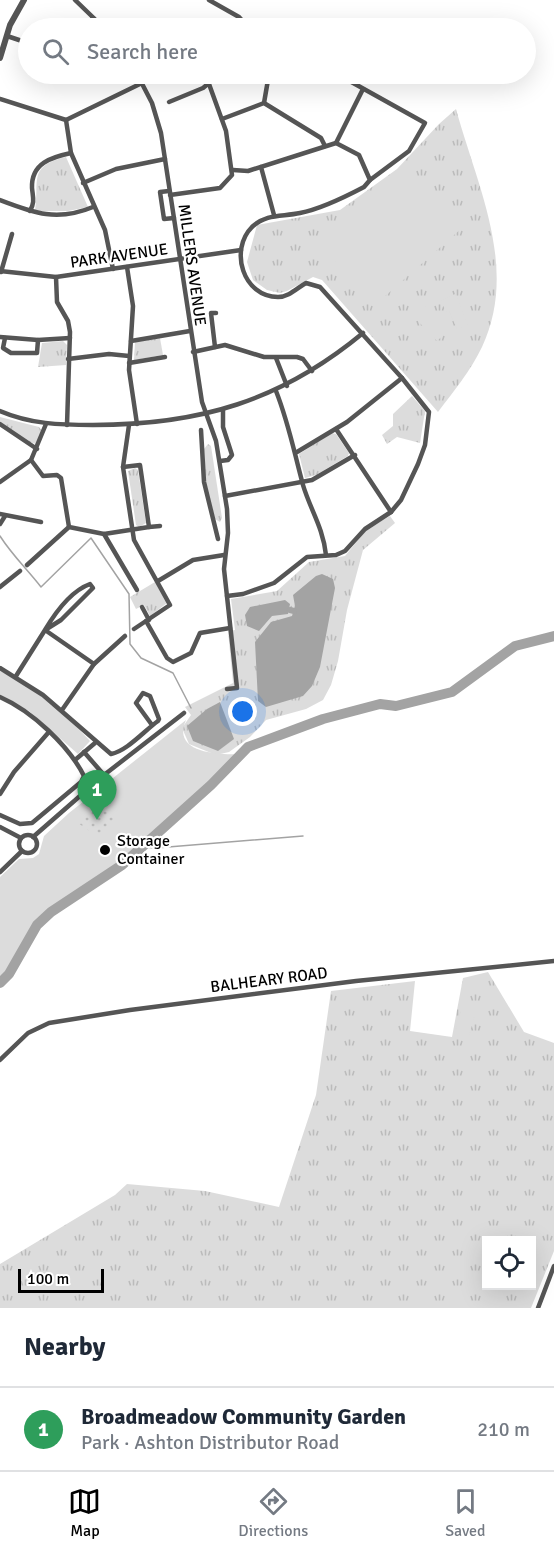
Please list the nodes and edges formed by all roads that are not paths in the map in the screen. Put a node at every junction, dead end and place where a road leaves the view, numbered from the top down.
1 (24, 0) edge
2 (75, 0) edge
3 (209, 0) edge
4 (93, 18) edge
5 (241, 18) edge
6 (7, 36) junction
7 (18, 40) edge
8 (0, 58) edge
9 (140, 84) edge
10 (142, 84) edge
11 (209, 84) joint
12 (267, 84) edge
13 (356, 84) edge
14 (363, 88) junction
15 (0, 99) edge
16 (169, 102) dead end
17 (264, 103) junction
18 (222, 119) junction
19 (66, 120) junction
20 (336, 143) junction
21 (325, 146) junction
22 (71, 153) junction
23 (165, 159) junction
24 (261, 167) junction
25 (233, 170) junction
26 (370, 180) junction
27 (83, 183) junction
28 (170, 193) junction
29 (0, 200) edge
30 (93, 207) junction
31 (30, 211) junction
32 (274, 215) junction
33 (174, 218) junction
34 (12, 234) dead end
35 (241, 250) junction
36 (180, 259) junction
37 (127, 267) junction
38 (112, 269) junction
39 (1, 272) edge
40 (56, 276) junction
41 (216, 313) dead end
42 (190, 331) junction
43 (363, 333) junction
44 (2, 337) edge
45 (70, 338) junction
46 (38, 340) junction
47 (131, 340) junction
48 (215, 347) junction
49 (193, 352) junction
50 (129, 356) junction
51 (165, 357) dead end
52 (276, 358) junction
53 (68, 359) junction
54 (129, 363) junction
55 (312, 371) junction
56 (402, 378) junction
57 (286, 386) junction
58 (276, 391) junction
59 (222, 410) junction
60 (0, 411) edge
61 (204, 414) junction
62 (0, 424) edge
63 (46, 424) junction
64 (136, 424) junction
65 (67, 425) junction
66 (129, 425) junction
67 (336, 429) junction
68 (201, 430) dead end
69 (216, 441) junction
70 (203, 443) junction
71 (37, 449) junction
72 (297, 452) junction
73 (355, 455) junction
74 (31, 460) junction
75 (220, 461) junction
76 (123, 467) junction
77 (0, 482) edge
78 (302, 482) junction
79 (225, 496) junction
80 (391, 512) junction
81 (2, 515) edge
82 (41, 522) dead end
83 (0, 524) edge
84 (228, 525) junction
85 (160, 526) dead end
86 (216, 526) junction
87 (69, 527) junction
88 (149, 527) junction
89 (132, 530) junction
90 (104, 534) junction
91 (218, 539) dead end
92 (224, 555) junction
93 (326, 555) junction
94 (27, 565) dead end
95 (20, 571) dead end
96 (158, 581) junction
97 (0, 587) edge
98 (137, 590) dead end
99 (227, 596) junction
100 (142, 607) dead end
101 (147, 621) junction
102 (230, 628) junction
103 (134, 629) dead end
104 (45, 630) junction
105 (125, 636) dead end
106 (94, 664) junction
107 (0, 668) edge
108 (16, 676) junction
109 (227, 689) dead end
110 (0, 697) edge
111 (62, 710) junction
112 (184, 713) dead end
113 (152, 725) junction
114 (48, 733) junction
115 (95, 743) junction
116 (84, 752) junction
117 (75, 760) junction
118 (104, 775) junction
119 (0, 794) edge
120 (0, 815) edge
121 (0, 827) edge
122 (33, 837) junction
123 (21, 838) junction
124 (22, 851) junction
125 (0, 872) edge
126 (554, 962) edge
127 (0, 1060) edge
128 (554, 1266) edge
129 (538, 1308) edge

1 - 6 street
2 - 4 street
3 - 5 street
6 - 7 street
6 - 8 street
9 - 19 street
10 - 23 street, MILLERS AVENUE
11 - 16 street
11 - 18 street
12 - 17 street
13 - 14 street
14 - 20 street
14 - 26 street
15 - 19 street
17 - 18 street
17 - 21 street
18 - 25 street
19 - 22 street
20 - 21 street
20 - 26 street
21 - 24 street
22 - 27 street
22 - 31 street
23 - 27 street
23 - 28 street, MILLERS AVENUE
24 - 25 street
24 - 32 street
25 - 28 street
26 - 32 street
27 - 30 street
28 - 33 street, MILLERS AVENUE
28 - 33 street
29 - 31 street
30 - 31 street
30 - 38 street
32 - 35 street
33 - 36 street, MILLERS AVENUE
34 - 39 street
35 - 36 street, PARK AVENUE
35 - 43 street
36 - 37 street, PARK AVENUE
36 - 42 street, MILLERS AVENUE
37 - 38 street, PARK AVENUE
37 - 47 street
38 - 40 street, PARK AVENUE
39 - 40 street, PARK AVENUE
40 - 45 street
41 - 48 street
42 - 47 street
42 - 49 street, MILLERS AVENUE
43 - 55 street
43 - 56 street
44 - 46 street
44 - 46 street
45 - 46 street
45 - 53 street
47 - 50 street
48 - 49 street
48 - 52 street
49 - 61 street, MILLERS AVENUE
50 - 53 street
50 - 54 street
51 - 54 street
52 - 55 street
52 - 57 street
53 - 65 street
54 - 64 street
55 - 57 street
56 - 67 street
56 - 80 street
57 - 58 street
58 - 59 street
58 - 72 street
59 - 61 street
59 - 75 street
60 - 63 street
61 - 64 street
61 - 69 street, MILLERS AVENUE
62 - 71 street
63 - 65 street
63 - 71 street
64 - 66 street
65 - 66 street
66 - 76 street
67 - 72 street
67 - 73 street
68 - 70 street
69 - 70 street
69 - 75 street, MILLERS AVENUE
70 - 86 street
71 - 74 street
72 - 78 street
73 - 78 street
73 - 80 street
74 - 77 street
74 - 87 street
75 - 79 street, MILLERS AVENUE
76 - 88 street
76 - 89 street
78 - 79 street
78 - 93 street
79 - 84 street, MILLERS AVENUE
80 - 93 street
81 - 82 street
81 - 83 street
84 - 86 street
84 - 92 street, MILLERS AVENUE
85 - 88 street
86 - 91 street
87 - 90 street
87 - 94 street
88 - 89 street
89 - 90 street
89 - 96 street
90 - 98 street
92 - 96 street
92 - 99 street, MILLERS AVENUE
93 - 99 street
95 - 97 street
96 - 101 street
99 - 102 street, MILLERS AVENUE
100 - 101 street
101 - 102 street
101 - 103 street
102 - 109 street, MILLERS AVENUE
104 - 104 street
104 - 106 street
104 - 108 street
105 - 106 street
106 - 111 street
107 - 108 street
108 - 111 street
110 - 114 street
111 - 115 street
112 - 118 street
113 - 113 street
113 - 115 street
114 - 117 street
114 - 119 street
115 - 116 street
116 - 117 street
116 - 118 street
117 - 120 street
118 - 122 street
121 - 123 street
122 - 123 street
122 - 124 street
123 - 124 street
124 - 125 street
126 - 127 street, BALHEARY ROAD
128 - 129 street

